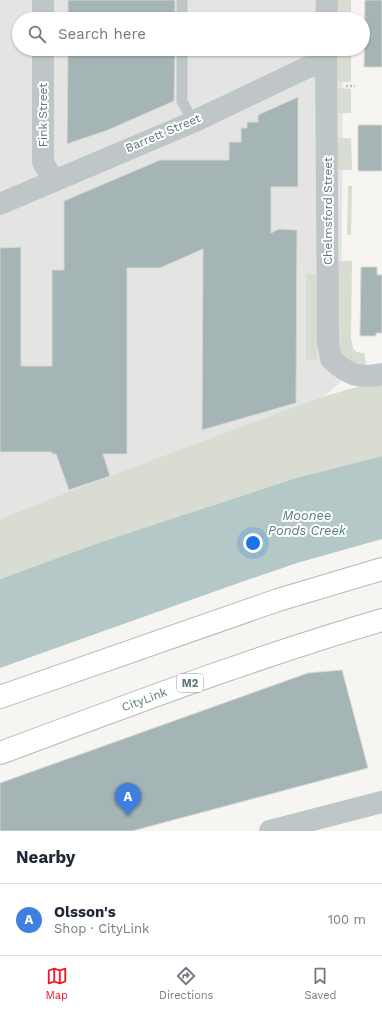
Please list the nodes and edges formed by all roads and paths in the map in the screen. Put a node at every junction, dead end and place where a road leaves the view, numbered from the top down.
1 (43, 0) edge
2 (182, 0) edge
3 (327, 0) edge
4 (43, 12) edge
5 (182, 12) edge
6 (326, 12) edge
7 (43, 56) edge
8 (182, 56) edge
9 (326, 56) edge
10 (193, 122) junction
11 (52, 180) junction
12 (0, 204) edge
13 (382, 374) edge
14 (382, 569) edge
15 (382, 620) edge
16 (0, 697) edge
17 (0, 753) edge
18 (382, 802) edge
19 (277, 830) edge

1 - 4 street
2 - 5 lane
3 - 6 street
7 - 11 street, Fink Street
8 - 10 lane
9 - 10 street, Barrett Street
9 - 13 street, Chelmsford Street
10 - 11 street, Barrett Street
11 - 12 street, Barrett Street
14 - 16 highway
15 - 17 highway, CityLink / M2
18 - 19 street

